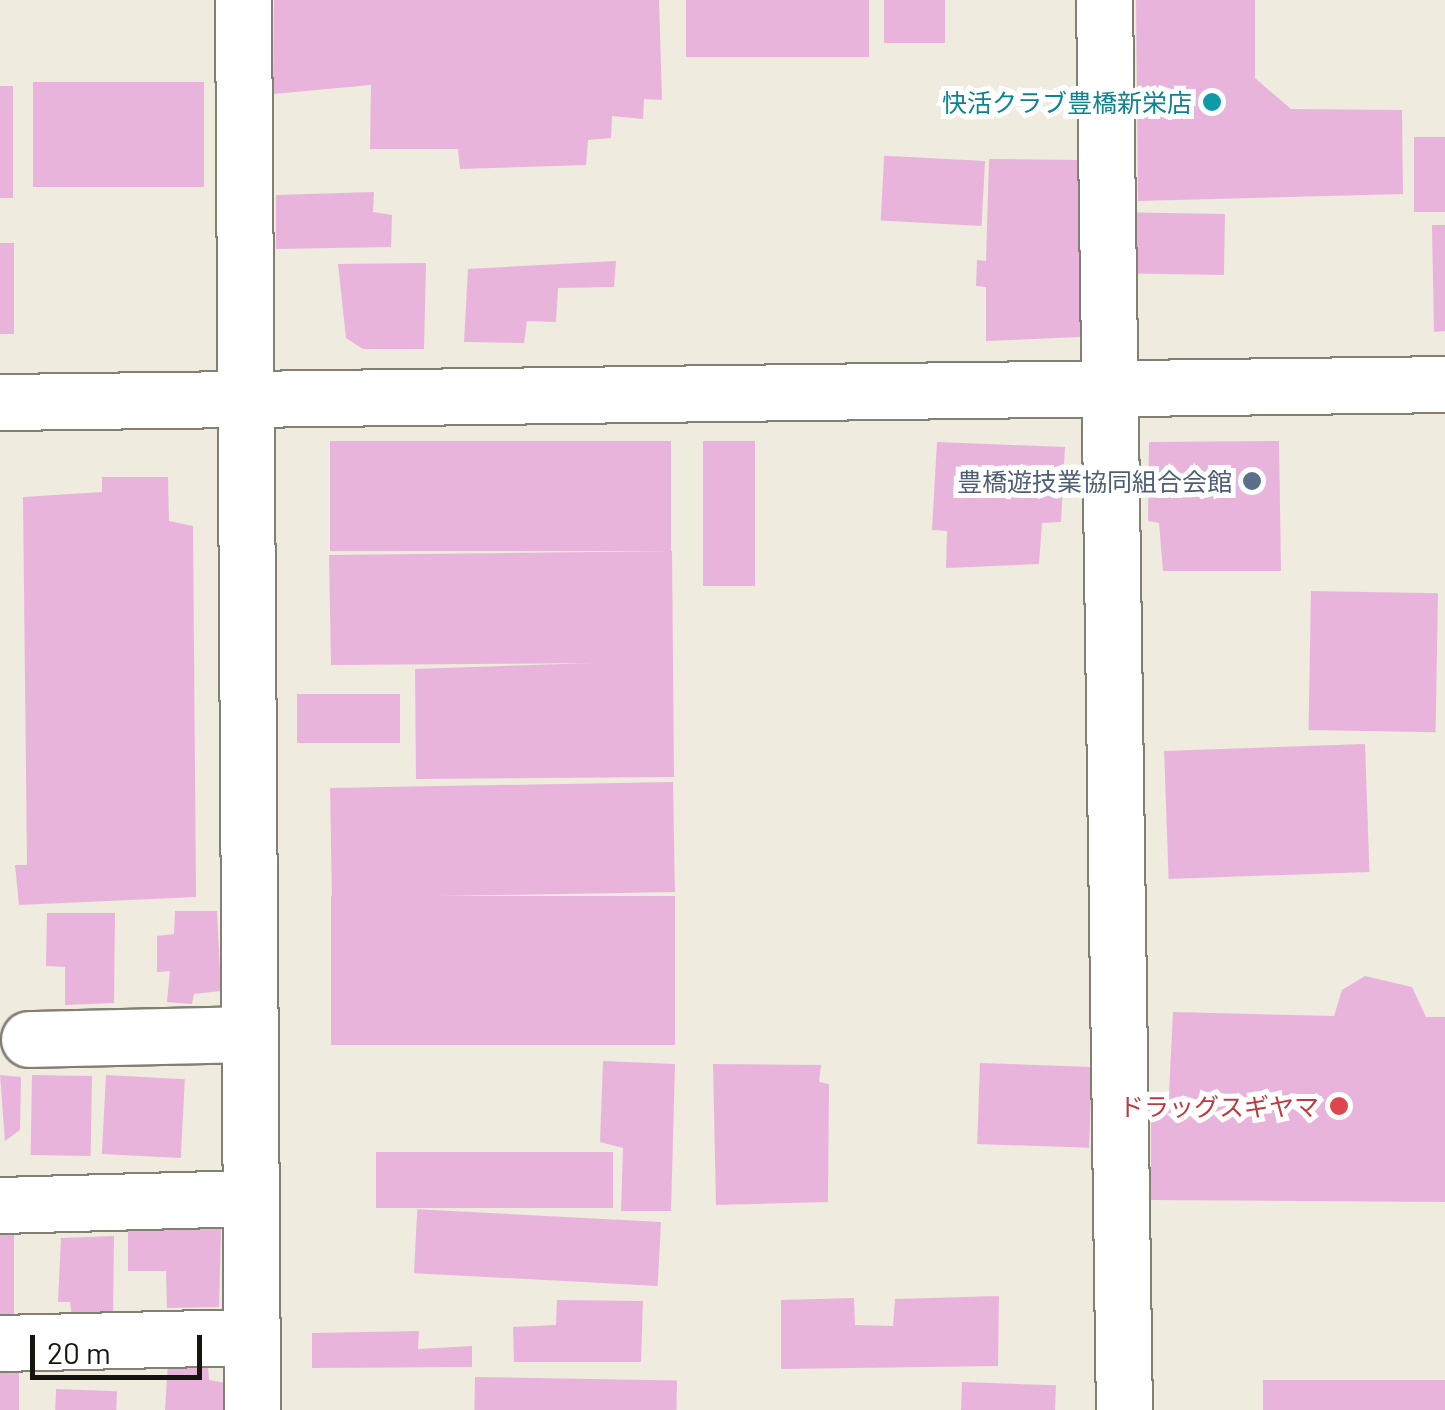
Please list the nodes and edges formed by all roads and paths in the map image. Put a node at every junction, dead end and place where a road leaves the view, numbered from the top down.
1 (242, 0) edge
2 (1104, 0) edge
3 (1445, 384) edge
4 (1111, 391) junction
5 (0, 402) edge
6 (248, 403) junction
7 (247, 1034) junction
8 (29, 1039) dead end
9 (250, 1198) junction
10 (0, 1205) edge
11 (252, 1337) junction
12 (0, 1343) edge
13 (252, 1410) edge
14 (1124, 1410) edge

1 - 6 street
2 - 4 street
3 - 4 street
4 - 6 street
4 - 14 street
5 - 6 street
6 - 7 street
7 - 8 street
7 - 9 street
9 - 10 street
9 - 11 street
11 - 12 street
11 - 13 street

